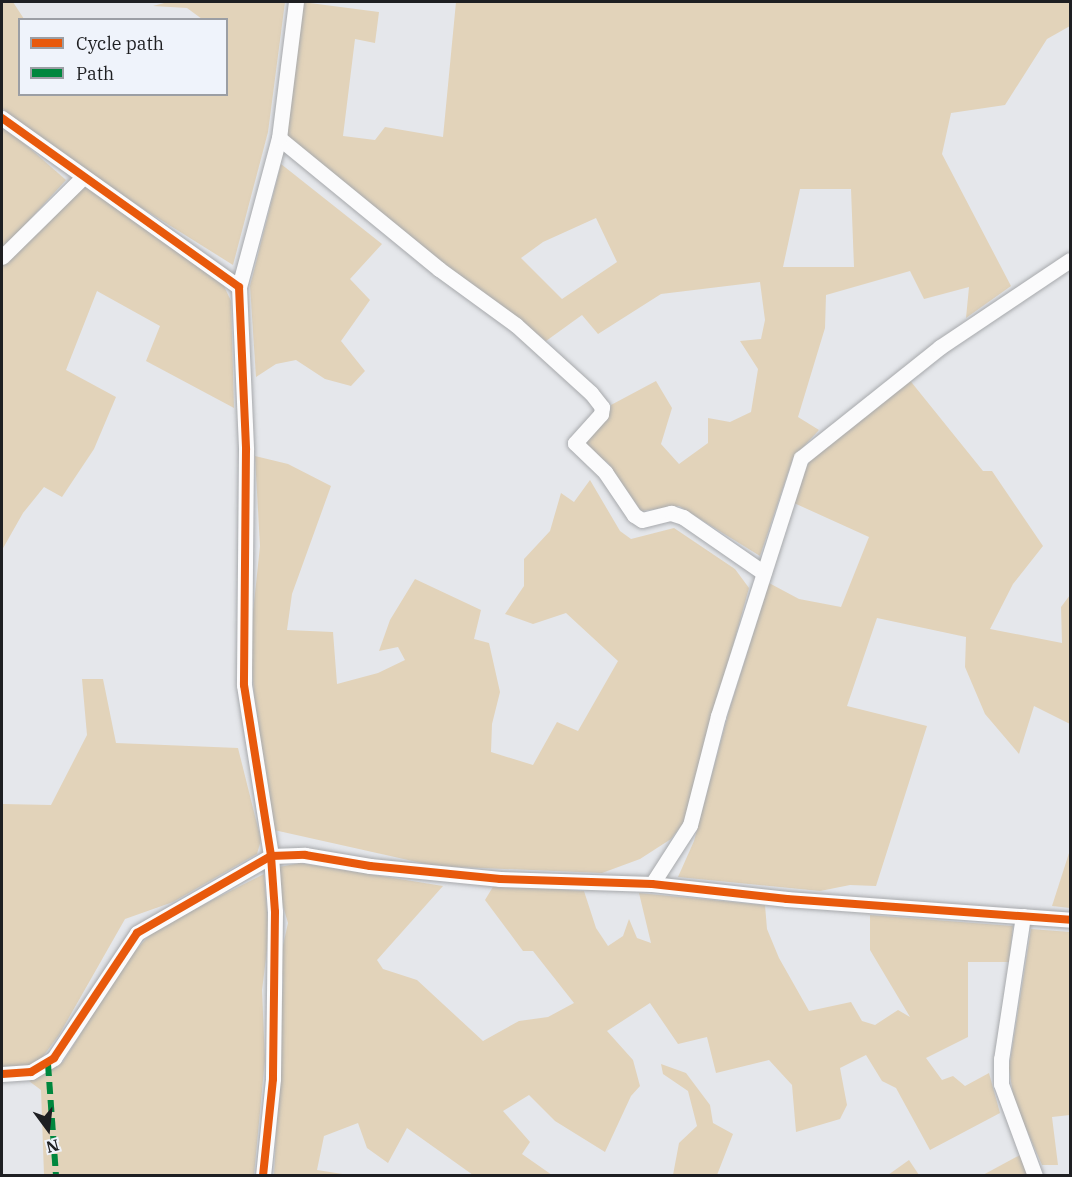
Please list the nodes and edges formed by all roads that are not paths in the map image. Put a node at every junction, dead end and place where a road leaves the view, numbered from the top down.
1 (296, 2) edge
2 (2, 118) edge
3 (279, 138) junction
4 (82, 177) junction
5 (2, 257) edge
6 (1071, 260) edge
7 (239, 287) junction
8 (764, 573) junction
9 (271, 856) junction
10 (652, 884) junction
11 (1023, 916) junction
12 (1071, 920) edge
13 (2, 1074) edge
14 (263, 1176) edge
15 (1035, 1176) edge

1 - 3 street
2 - 4 street
3 - 7 street
3 - 8 street
4 - 5 street
4 - 7 street
6 - 8 street
7 - 9 street
8 - 10 street
9 - 10 street
9 - 13 street
9 - 14 street
10 - 11 street
11 - 12 street
11 - 15 street

